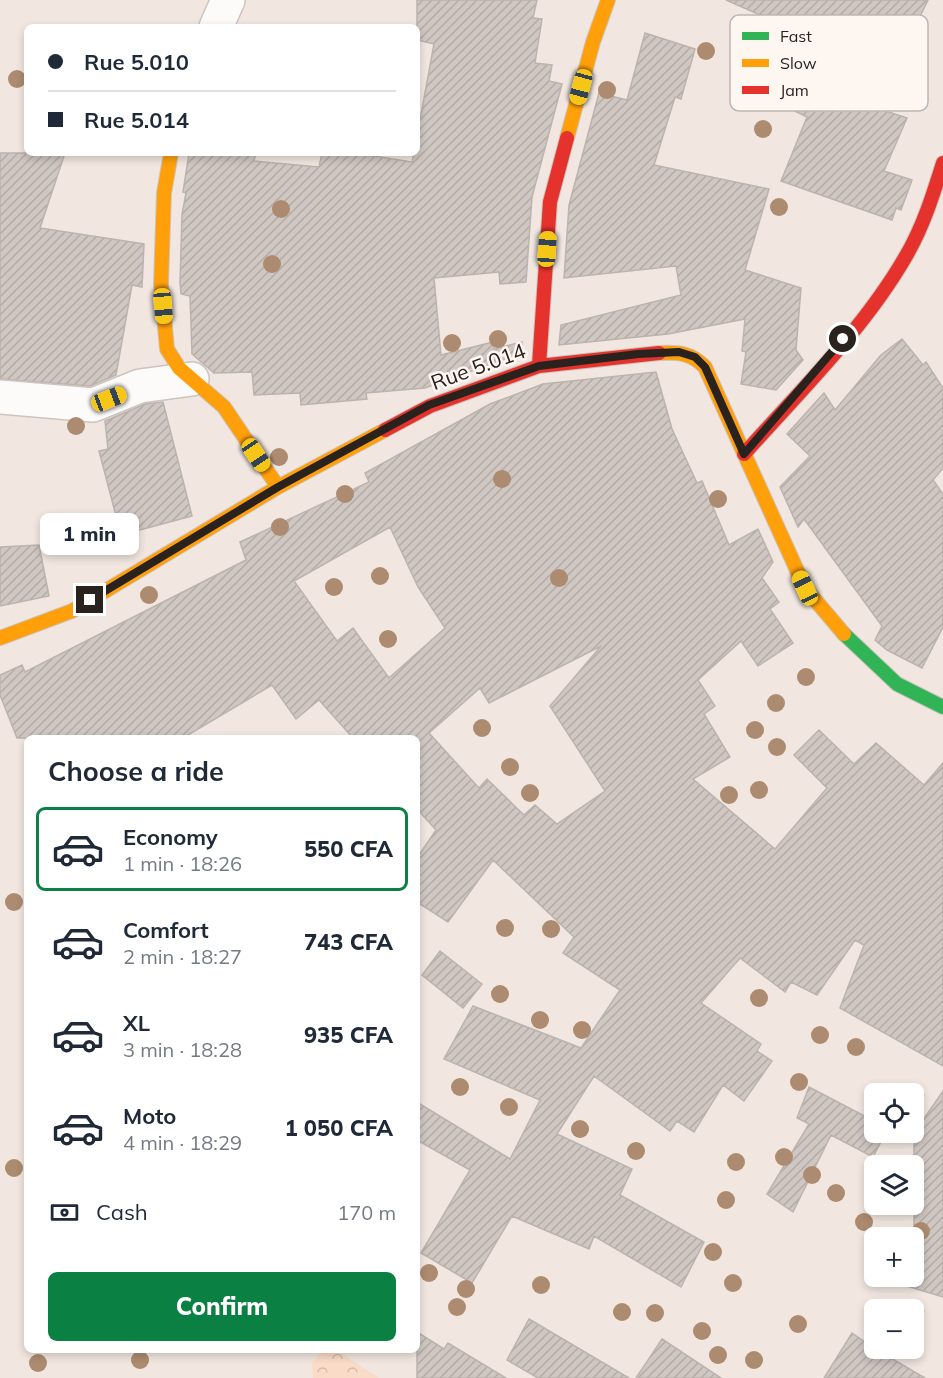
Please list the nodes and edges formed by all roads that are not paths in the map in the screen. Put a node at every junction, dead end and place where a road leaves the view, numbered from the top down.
1 (228, 0) edge
2 (608, 0) edge
3 (217, 24) edge
4 (170, 156) edge
5 (943, 164) edge
6 (539, 366) junction
7 (192, 379) junction
8 (0, 397) edge
9 (744, 454) junction
10 (278, 487) junction
11 (0, 638) edge
12 (943, 707) edge

1 - 3 street
2 - 6 street
4 - 7 street
5 - 9 street
6 - 9 street, Rue 5.014
6 - 10 street, Rue 5.014
7 - 8 street
7 - 10 street
9 - 12 street, Rue 5.014
10 - 11 street, Rue 5.014

